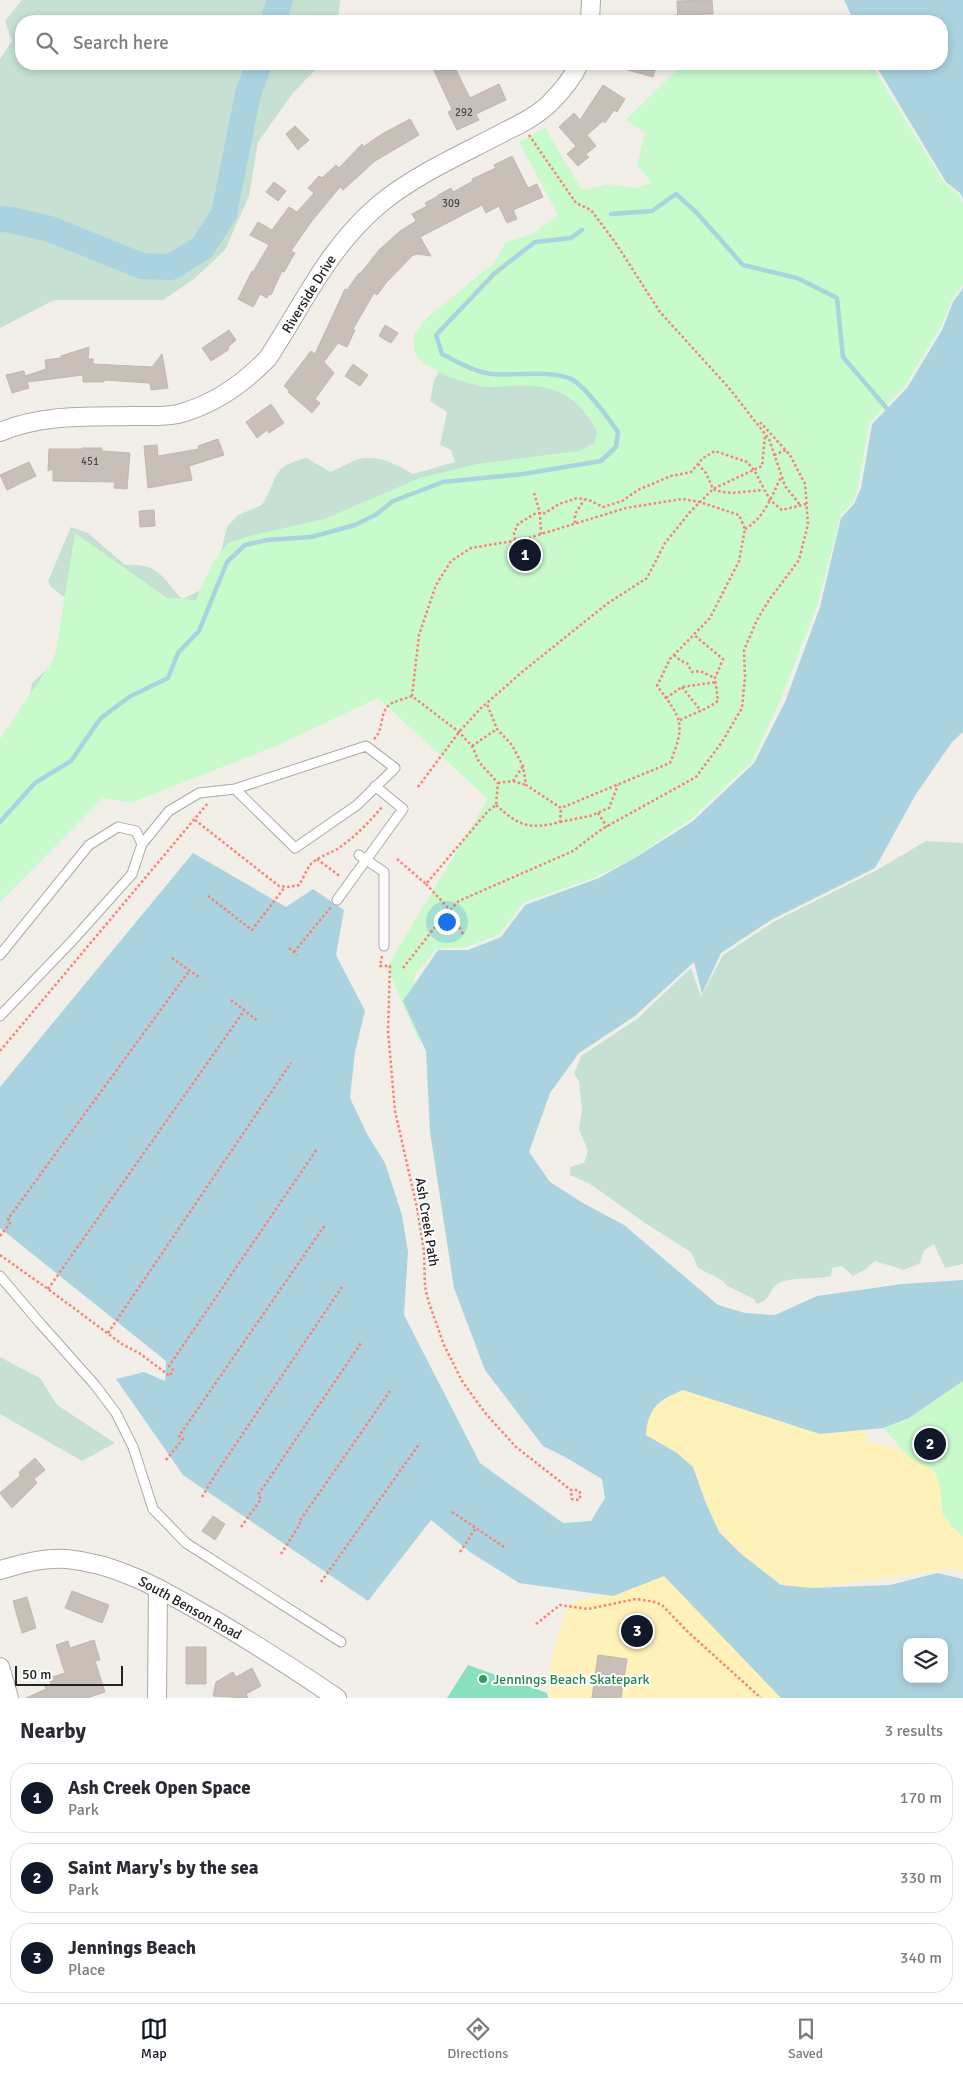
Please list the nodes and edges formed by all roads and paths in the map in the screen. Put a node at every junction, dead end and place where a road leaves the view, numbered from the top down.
1 (591, 0) edge
2 (590, 15) edge
3 (576, 70) edge
4 (522, 123) junction
5 (758, 425) junction
6 (0, 432) edge
7 (765, 436) junction
8 (786, 450) junction
9 (774, 455) junction
10 (698, 464) junction
11 (754, 470) junction
12 (781, 478) junction
13 (713, 489) junction
14 (763, 490) junction
15 (534, 494) dead end
16 (585, 499) junction
17 (770, 500) junction
18 (700, 502) junction
19 (806, 504) junction
20 (606, 506) junction
21 (800, 506) junction
22 (540, 513) junction
23 (600, 516) junction
24 (575, 523) junction
25 (745, 529) junction
26 (541, 534) junction
27 (515, 540) junction
28 (694, 634) junction
29 (674, 655) junction
30 (715, 678) junction
31 (716, 682) junction
32 (682, 687) junction
33 (412, 696) junction
34 (666, 698) junction
35 (487, 704) junction
36 (701, 711) junction
37 (680, 720) junction
38 (498, 729) junction
39 (459, 732) junction
40 (366, 746) junction
41 (472, 746) junction
42 (522, 766) junction
43 (513, 781) junction
44 (498, 783) junction
45 (526, 785) junction
46 (618, 785) junction
47 (375, 786) junction
48 (418, 786) dead end
49 (235, 789) junction
50 (219, 791) junction
51 (496, 805) junction
52 (562, 808) junction
53 (598, 813) junction
54 (560, 822) junction
55 (607, 827) junction
56 (142, 844) junction
57 (363, 857) junction
58 (317, 859) dead end
59 (397, 859) dead end
60 (342, 878) dead end
61 (426, 884) junction
62 (285, 887) dead end
63 (208, 896) dead end
64 (337, 900) joint
65 (450, 910) junction
66 (463, 934) dead end
67 (384, 946) joint
68 (289, 948) dead end
69 (294, 952) junction
70 (297, 955) dead end
71 (0, 956) edge
72 (172, 958) dead end
73 (403, 968) dead end
74 (189, 970) junction
75 (200, 978) dead end
76 (231, 1000) dead end
77 (244, 1011) junction
78 (0, 1016) edge
79 (258, 1021) dead end
80 (0, 1051) edge
81 (291, 1063) dead end
82 (317, 1149) dead end
83 (325, 1225) dead end
84 (0, 1236) edge
85 (0, 1255) edge
86 (0, 1276) edge
87 (342, 1287) dead end
88 (48, 1289) junction
89 (108, 1333) junction
90 (361, 1343) dead end
91 (390, 1391) dead end
92 (420, 1443) dead end
93 (166, 1460) dead end
94 (571, 1490) junction
95 (202, 1497) dead end
96 (452, 1512) dead end
97 (241, 1527) dead end
98 (476, 1528) junction
99 (504, 1547) dead end
100 (460, 1552) dead end
101 (281, 1554) dead end
102 (0, 1570) edge
103 (321, 1582) dead end
104 (158, 1588) junction
105 (536, 1624) dead end
106 (341, 1642) dead end
107 (0, 1667) edge
108 (9, 1698) edge
109 (157, 1698) edge
110 (337, 1698) edge
111 (761, 1698) edge

1 - 2 street
3 - 4 street, Riverside Drive
4 - 5 path
4 - 6 street, Riverside Drive
5 - 7 path
5 - 8 path
7 - 9 path
7 - 11 path
8 - 9 path
8 - 19 path
9 - 12 path
10 - 11 path
10 - 13 path
10 - 20 path
11 - 13 path
11 - 14 path
12 - 17 path
12 - 21 path
13 - 14 path
13 - 18 path
14 - 17 path
15 - 22 path
16 - 20 path
16 - 22 path
16 - 24 path
17 - 21 path
17 - 25 path
18 - 23 path
18 - 25 path
18 - 35 path
19 - 21 path
19 - 55 path
20 - 23 path
22 - 26 path
22 - 27 path
23 - 24 path
24 - 26 path
25 - 28 path
26 - 27 path
27 - 33 path
28 - 29 path
28 - 30 path
29 - 30 path
29 - 34 path
30 - 31 path
31 - 32 path
31 - 36 path
32 - 34 path
32 - 36 path
33 - 39 path
33 - 40 path
34 - 37 path
35 - 38 path
35 - 39 path
36 - 37 path
37 - 46 path
38 - 41 path
38 - 42 path
39 - 41 path
39 - 48 path
40 - 47 lane
40 - 49 lane
41 - 44 path
42 - 43 path
42 - 45 path
43 - 44 path
43 - 45 path
44 - 51 path
45 - 52 path
46 - 52 path
46 - 53 path
47 - 49 lane
47 - 57 lane
49 - 50 lane
50 - 56 lane
50 - 80 path
51 - 54 path
51 - 61 path
52 - 54 path
53 - 54 path
53 - 55 path
55 - 65 path
56 - 71 lane
56 - 78 lane
57 - 64 lane
57 - 67 lane
58 - 60 path
59 - 61 path
61 - 65 path
62 - 63 path
64 - 69 path
65 - 66 path
65 - 73 path
67 - 94 path, Ash Creek Path
68 - 69 path
69 - 70 path
72 - 74 path
74 - 75 path
74 - 84 path
76 - 77 path
77 - 79 path
77 - 88 path
81 - 89 path
82 - 89 path
83 - 93 path
85 - 88 path
86 - 106 lane
87 - 95 path
88 - 89 path
90 - 97 path
91 - 101 path
92 - 103 path
94 - 94 path, Ash Creek Path
96 - 98 path
98 - 99 path
98 - 100 path
102 - 104 street, South Benson Road
104 - 109 street
104 - 110 street, South Benson Road
105 - 111 path
107 - 108 street

